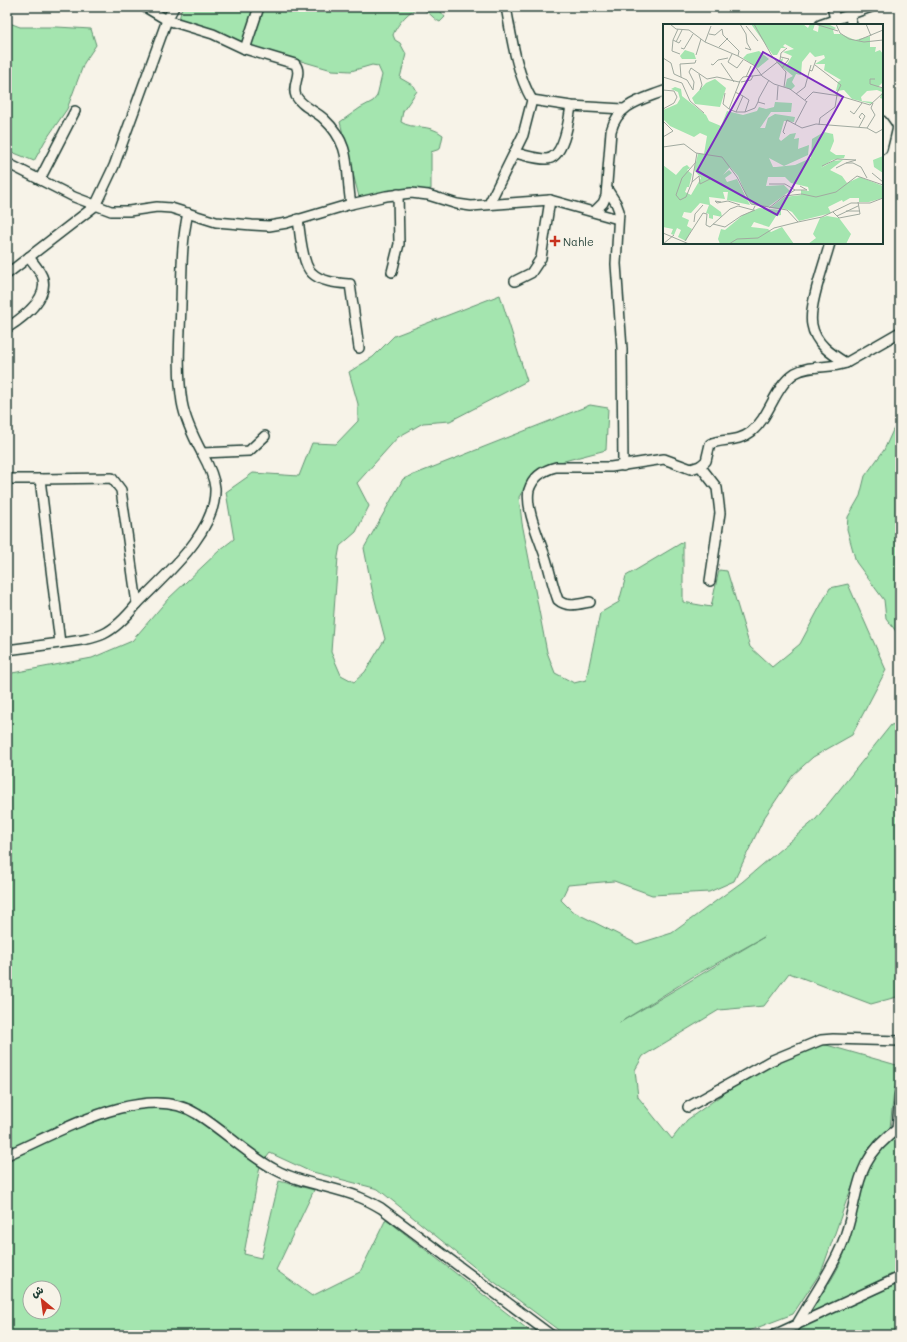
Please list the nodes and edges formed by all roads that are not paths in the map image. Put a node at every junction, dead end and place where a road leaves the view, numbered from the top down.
1 (145, 7) edge
2 (174, 7) edge
3 (259, 7) edge
4 (506, 7) edge
5 (832, 7) edge
6 (871, 7) edge
7 (849, 14) junction
8 (834, 19) junction
9 (168, 20) junction
10 (822, 24) edge
11 (852, 24) edge
12 (245, 49) junction
13 (663, 90) edge
14 (532, 100) junction
15 (571, 106) junction
16 (623, 109) junction
17 (75, 111) dead end
18 (883, 122) edge
19 (883, 145) edge
20 (515, 153) junction
21 (7, 163) edge
22 (40, 179) junction
23 (607, 189) junction
24 (398, 194) junction
25 (550, 200) junction
26 (351, 204) junction
27 (489, 204) junction
28 (95, 206) junction
29 (595, 211) junction
30 (188, 213) junction
31 (298, 219) junction
32 (618, 219) junction
33 (830, 244) edge
34 (29, 257) junction
35 (392, 272) dead end
36 (7, 274) edge
37 (515, 281) dead end
38 (7, 328) edge
39 (900, 332) edge
40 (359, 348) dead end
41 (846, 363) junction
42 (265, 436) dead end
43 (202, 453) junction
44 (623, 466) junction
45 (700, 466) junction
46 (7, 479) edge
47 (40, 479) junction
48 (710, 581) dead end
49 (590, 602) dead end
50 (137, 604) junction
51 (60, 643) junction
52 (7, 650) edge
53 (900, 1040) edge
54 (900, 1094) edge
55 (688, 1107) dead end
56 (898, 1128) edge
57 (7, 1154) edge
58 (900, 1277) edge
59 (796, 1326) junction
60 (551, 1335) edge
61 (774, 1335) edge

1 - 9 street
2 - 9 street
3 - 12 street
4 - 14 street
5 - 8 street
6 - 7 street
7 - 8 street
7 - 11 street
8 - 10 street
9 - 12 street
9 - 28 street
12 - 26 street
13 - 16 street
14 - 15 street
14 - 20 street
15 - 16 street
15 - 20 street
16 - 23 street
17 - 22 street
18 - 19 street
20 - 27 street
21 - 22 street
22 - 28 street
23 - 29 street
23 - 32 street
24 - 26 street
24 - 27 street
24 - 35 street
25 - 27 street
25 - 29 street
25 - 37 street
26 - 31 street
28 - 30 street
28 - 34 street
29 - 32 street
30 - 31 street
30 - 43 street
31 - 40 street
32 - 44 street
33 - 41 street
34 - 36 street
34 - 38 street
39 - 41 street
41 - 45 street
42 - 43 street
43 - 50 street
44 - 45 street
44 - 49 street
45 - 48 street
46 - 47 street
47 - 50 street
47 - 51 street
50 - 51 street
51 - 52 street
53 - 55 street
54 - 56 street
56 - 59 street
57 - 60 street
58 - 59 street
59 - 61 street

